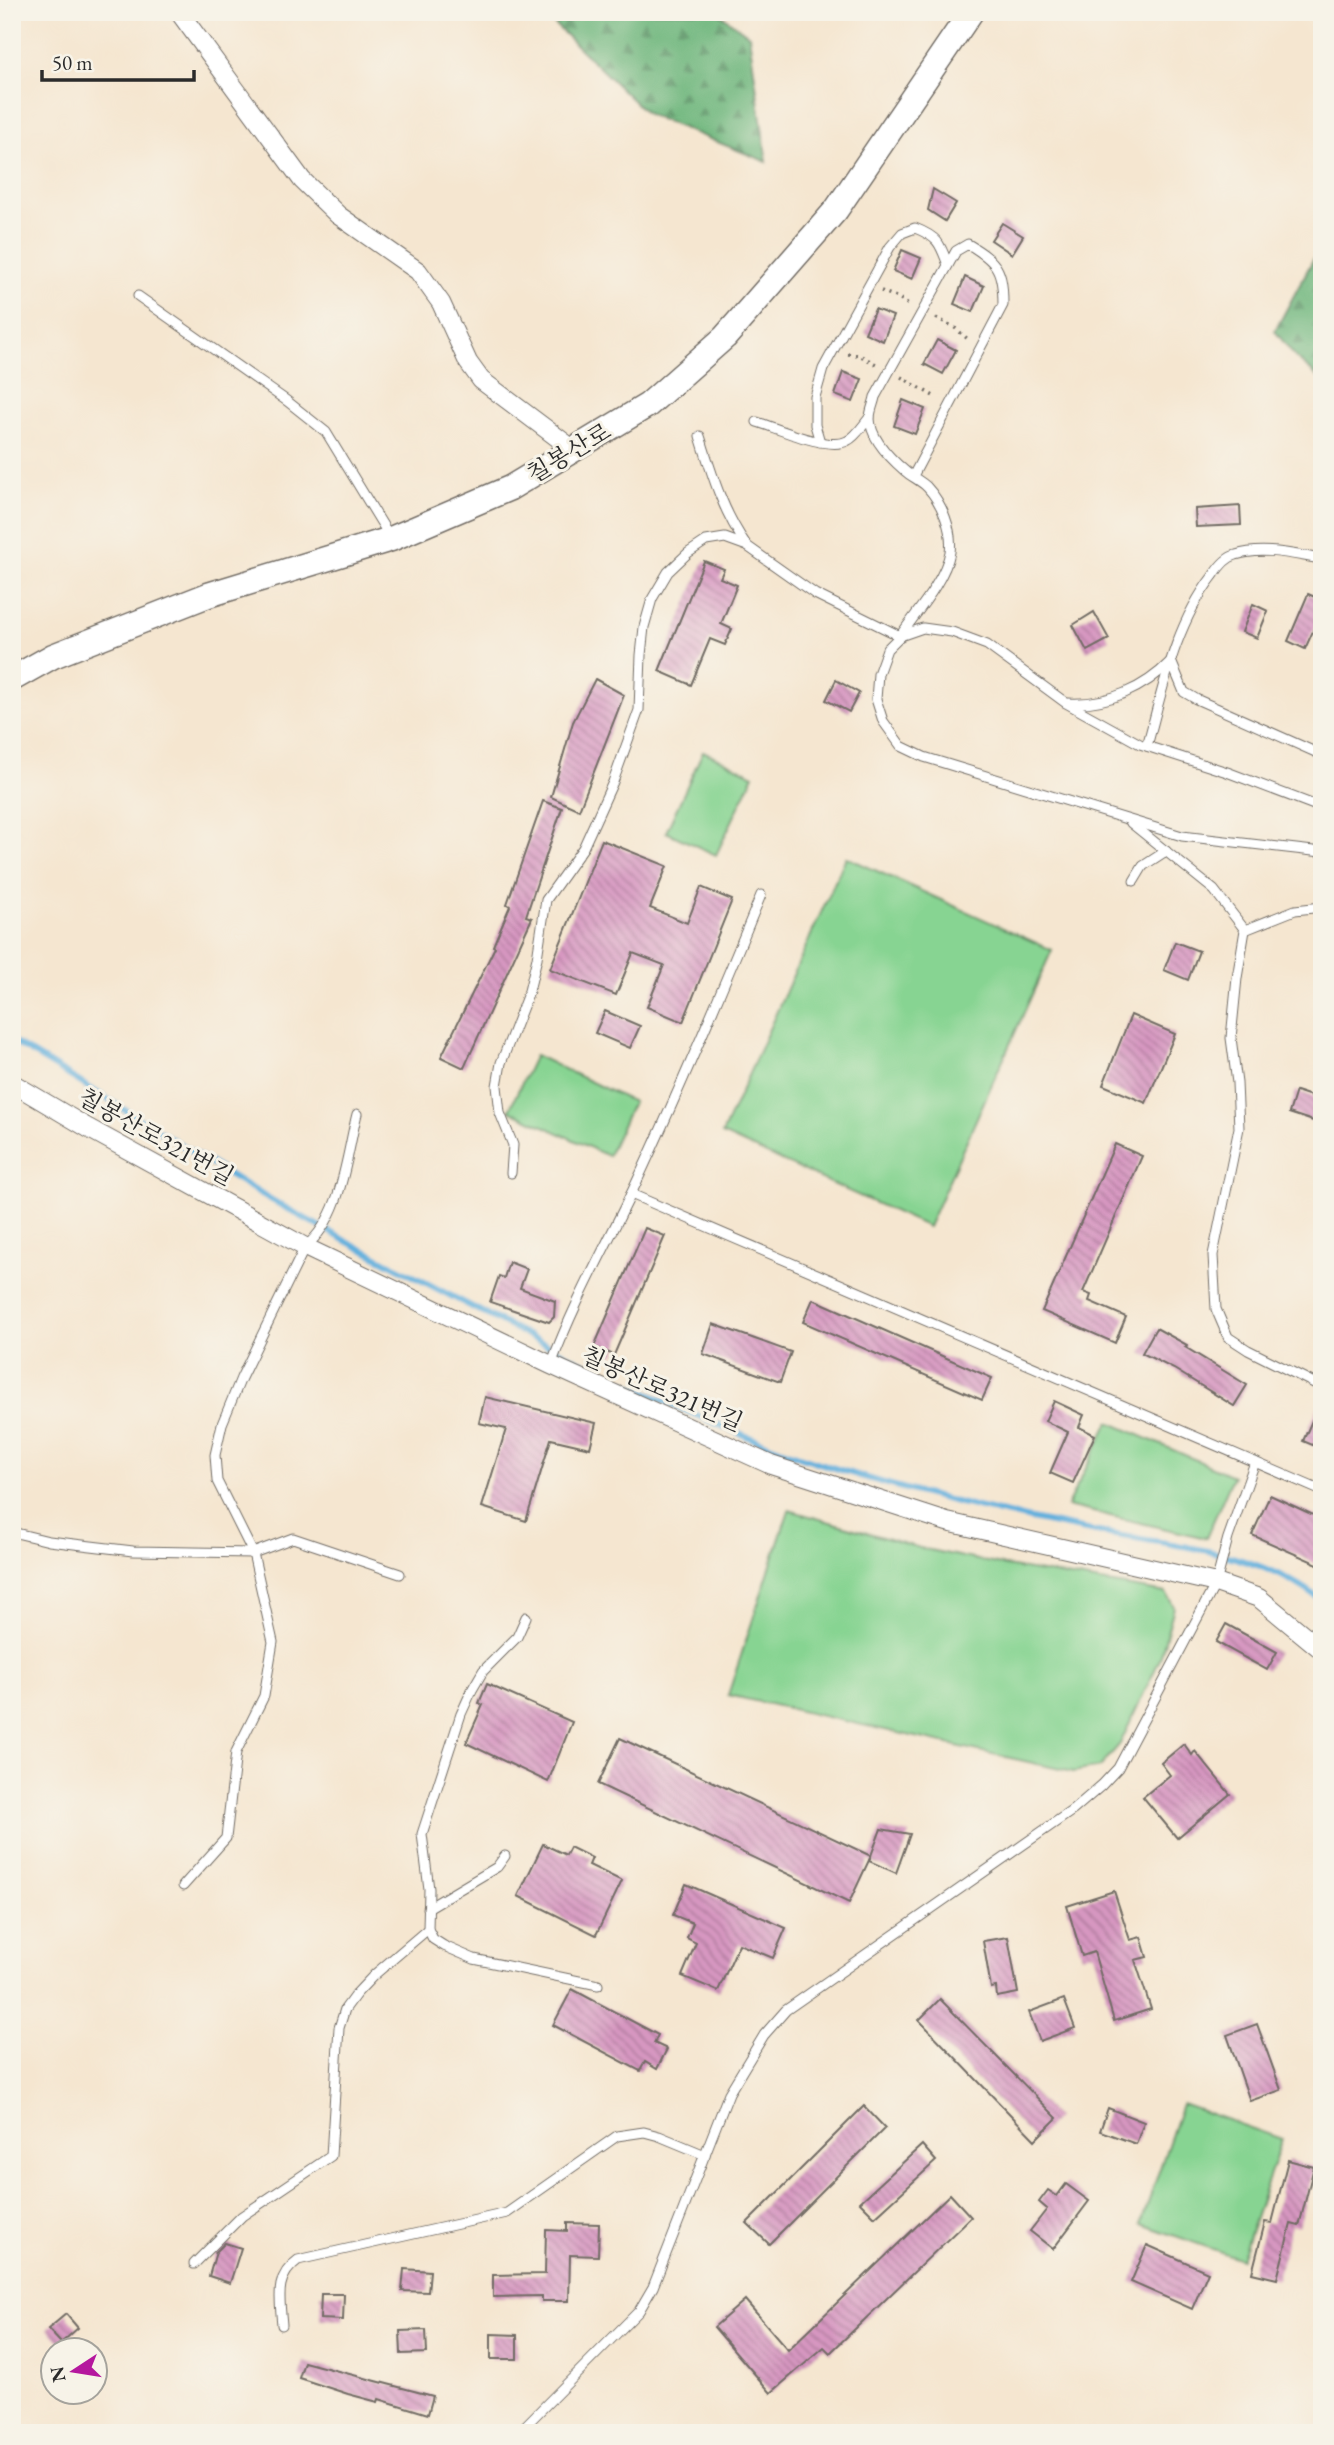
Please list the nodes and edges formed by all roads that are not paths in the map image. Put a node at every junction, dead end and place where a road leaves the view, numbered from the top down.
1 (179, 12) edge
2 (971, 12) edge
3 (948, 265) junction
4 (138, 296) dead end
5 (870, 417) junction
6 (757, 422) dead end
7 (700, 436) dead end
8 (820, 442) junction
9 (574, 450) junction
10 (913, 476) junction
11 (391, 539) junction
12 (747, 546) junction
13 (1322, 559) edge
14 (900, 636) junction
15 (1171, 661) junction
16 (12, 678) edge
17 (1066, 703) junction
18 (1147, 746) junction
19 (1322, 755) edge
20 (1322, 808) edge
21 (1125, 818) junction
22 (1166, 851) junction
23 (1322, 852) edge
24 (1134, 881) dead end
25 (761, 895) dead end
26 (1322, 907) edge
27 (1245, 930) junction
28 (12, 1083) edge
29 (357, 1114) dead end
30 (511, 1173) dead end
31 (631, 1194) junction
32 (311, 1242) junction
33 (551, 1365) junction
34 (1322, 1387) edge
35 (1255, 1462) junction
36 (1322, 1491) edge
37 (12, 1531) edge
38 (253, 1553) junction
39 (400, 1574) dead end
40 (1216, 1583) junction
41 (526, 1617) dead end
42 (1322, 1650) edge
43 (505, 1856) dead end
44 (183, 1886) dead end
45 (428, 1908) junction
46 (428, 1929) junction
47 (598, 1985) dead end
48 (705, 2155) junction
49 (194, 2264) dead end
50 (282, 2325) dead end
51 (518, 2433) edge

1 - 9 street
2 - 9 street, 칠봉산로
3 - 5 lane
3 - 8 lane
3 - 10 lane
4 - 11 lane
5 - 8 lane
5 - 10 lane
6 - 8 lane
7 - 12 lane
9 - 11 street, 칠봉산로
10 - 14 lane
11 - 16 street, 칠봉산로
12 - 14 lane
12 - 30 lane
13 - 15 lane
14 - 17 lane
14 - 21 lane
15 - 17 lane
15 - 18 lane
15 - 19 lane
17 - 18 lane
18 - 20 lane
21 - 22 lane
21 - 23 lane
22 - 24 lane
22 - 27 lane
25 - 31 lane
26 - 27 lane
27 - 34 lane
28 - 32 street, 칠봉산로321번길
29 - 32 lane
31 - 33 lane
31 - 35 lane
32 - 33 street, 칠봉산로321번길
32 - 38 lane
33 - 40 street, 칠봉산로321번길
35 - 36 lane
35 - 40 lane
37 - 38 lane
38 - 39 lane
38 - 44 lane
40 - 42 street, 칠봉산로321번길
40 - 48 lane
41 - 45 lane
43 - 45 lane
45 - 46 lane
46 - 47 lane
46 - 49 lane
48 - 50 lane
48 - 51 lane

